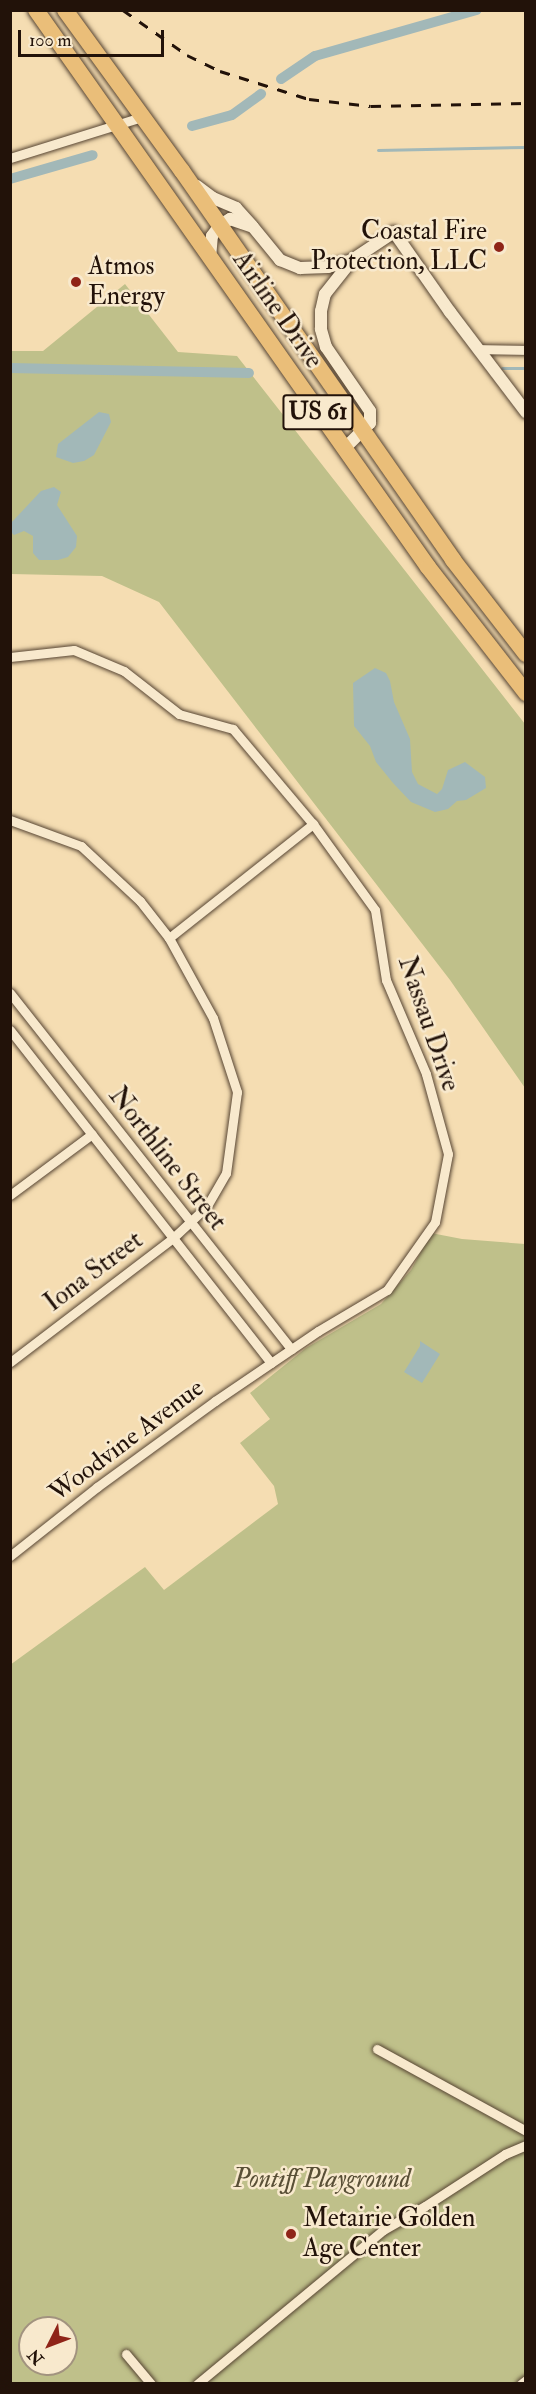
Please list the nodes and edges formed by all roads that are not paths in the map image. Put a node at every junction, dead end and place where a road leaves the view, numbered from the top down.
1 (36, 10) edge
2 (65, 10) edge
3 (142, 117) junction
4 (117, 126) junction
5 (10, 158) edge
6 (182, 171) junction
7 (220, 225) junction
8 (253, 227) junction
9 (210, 260) junction
10 (352, 260) junction
11 (477, 349) junction
12 (525, 350) edge
13 (525, 412) edge
14 (363, 432) junction
15 (344, 449) junction
16 (525, 654) edge
17 (10, 657) edge
18 (525, 693) edge
19 (10, 820) edge
20 (313, 824) junction
21 (169, 938) junction
22 (10, 993) edge
23 (10, 1030) edge
24 (92, 1134) junction
25 (10, 1195) edge
26 (189, 1222) junction
27 (173, 1238) junction
28 (291, 1349) junction
29 (10, 1362) edge
30 (271, 1363) junction
31 (10, 1556) edge
32 (377, 2049) dead end
33 (525, 2132) edge
34 (525, 2145) edge
35 (126, 2354) dead end
36 (525, 2380) edge
37 (151, 2384) edge
38 (197, 2384) edge
39 (521, 2384) edge

1 - 4 highway, Airline Drive / US 61
2 - 3 highway, Airline Drive / US 61
3 - 4 street
3 - 6 highway, Airline Drive / US 61
4 - 5 street
4 - 9 highway, Airline Drive / US 61
6 - 7 highway, Airline Drive / US 61
6 - 8 street
7 - 8 street
7 - 9 street
7 - 14 highway, Airline Drive / US 61
8 - 10 street
9 - 15 highway, Airline Drive / US 61
10 - 11 street
10 - 14 street
11 - 12 street
11 - 13 street
14 - 15 street
14 - 16 highway, Airline Drive / US 61
15 - 18 highway, Airline Drive / US 61
17 - 20 street, Nassau Drive
19 - 21 street, Iona Street
20 - 21 street
20 - 28 street, Nassau Drive
21 - 26 street, Iona Street
22 - 26 street, Northline Street
23 - 24 street, Northline Street
24 - 25 street
24 - 27 street, Northline Street
26 - 27 street, Iona Street
26 - 28 street, Northline Street
27 - 29 street, Iona Street
27 - 30 street, Northline Street
28 - 30 street, Nassau Drive
30 - 31 street, Woodvine Avenue
32 - 33 street
34 - 38 street
35 - 37 street
36 - 39 street

